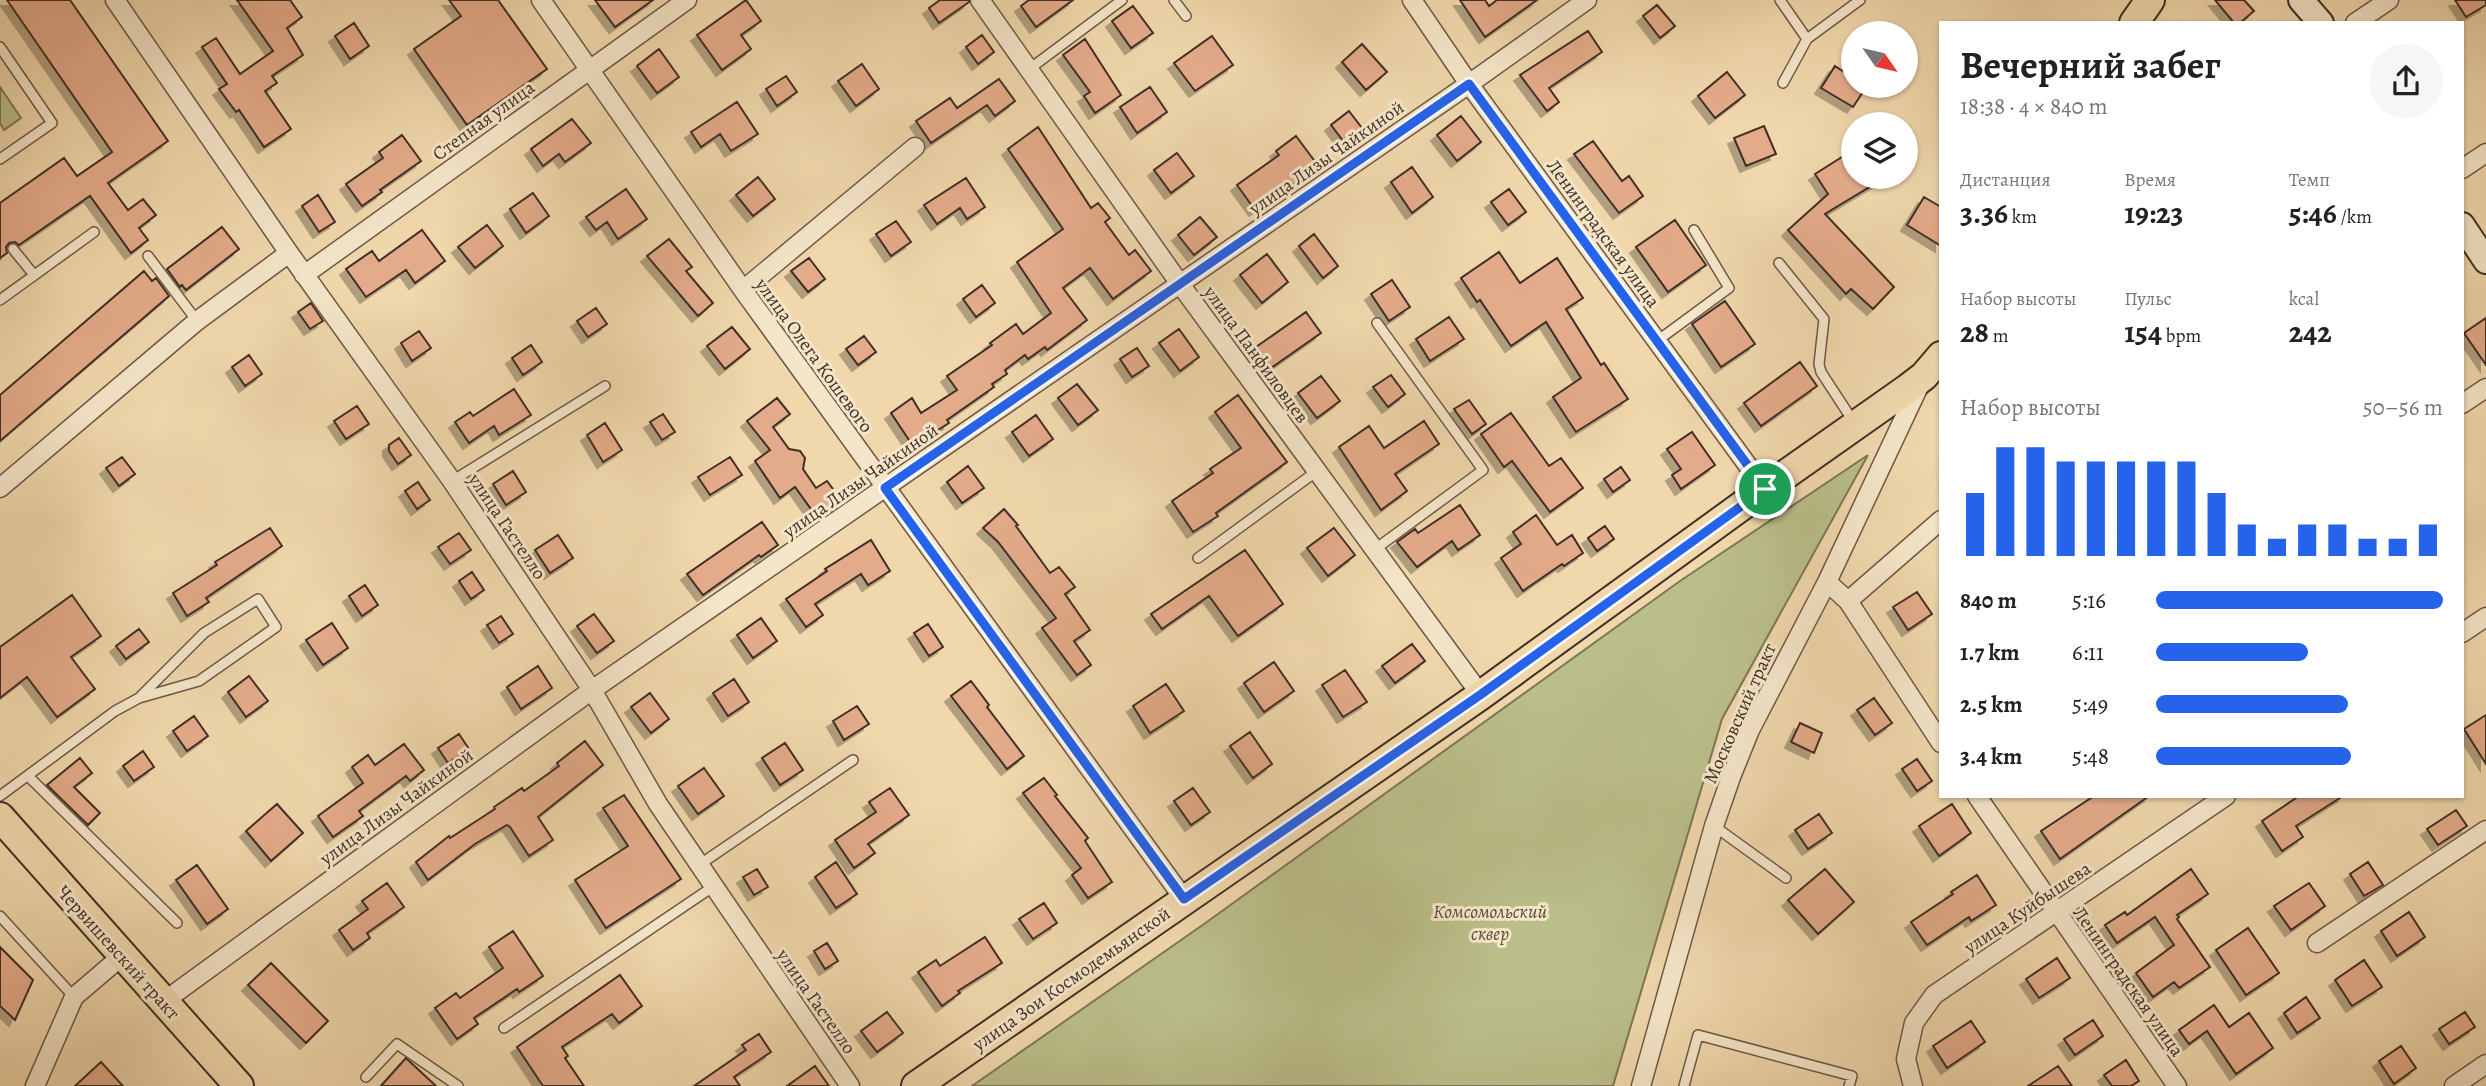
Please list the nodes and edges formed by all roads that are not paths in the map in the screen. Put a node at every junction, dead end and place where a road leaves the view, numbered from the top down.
1 (115, 0) edge
2 (541, 0) edge
3 (687, 0) edge
4 (980, 0) edge
5 (1122, 0) edge
6 (1174, 0) edge
7 (1412, 0) edge
8 (1587, 0) edge
9 (1780, 0) edge
10 (1860, 0) edge
11 (2135, 0) edge
12 (2150, 0) edge
13 (2301, 0) edge
14 (2311, 0) edge
15 (2389, 0) edge
16 (1186, 16) dead end
17 (2126, 21) edge
18 (2135, 21) edge
19 (2320, 21) edge
20 (2321, 21) edge
21 (2358, 21) edge
22 (1807, 39) junction
23 (0, 47) edge
24 (1028, 69) junction
25 (589, 70) junction
26 (1783, 83) dead end
27 (1469, 84) junction
28 (915, 147) dead end
29 (2486, 153) edge
30 (0, 159) edge
31 (2464, 168) edge
32 (2464, 228) edge
33 (1694, 230) dead end
34 (94, 232) dead end
35 (13, 248) dead end
36 (289, 253) junction
37 (148, 256) dead end
38 (2486, 261) edge
39 (1779, 263) dead end
40 (34, 275) junction
41 (304, 275) junction
42 (1180, 284) junction
43 (743, 290) junction
44 (0, 299) edge
45 (197, 321) junction
46 (1377, 323) dead end
47 (1657, 341) junction
48 (1932, 366) edge
49 (605, 386) dead end
50 (2486, 388) edge
51 (2464, 403) edge
52 (1857, 426) junction
53 (1317, 471) junction
54 (452, 481) junction
55 (0, 488) edge
56 (885, 488) junction
57 (1765, 489) junction
58 (1939, 522) edge
59 (1374, 550) junction
60 (1198, 558) dead end
61 (1827, 582) junction
62 (1848, 601) junction
63 (2486, 617) edge
64 (2464, 633) edge
65 (592, 690) junction
66 (1480, 695) junction
67 (139, 698) junction
68 (1939, 740) edge
69 (853, 760) dead end
70 (28, 776) junction
71 (0, 796) edge
72 (1978, 798) edge
73 (2223, 798) edge
74 (0, 817) edge
75 (1714, 826) junction
76 (2486, 830) edge
77 (699, 865) junction
78 (1786, 878) dead end
79 (714, 886) junction
80 (1184, 899) junction
81 (2056, 913) junction
82 (0, 916) edge
83 (177, 923) dead end
84 (2317, 943) dead end
85 (122, 956) junction
86 (74, 997) junction
87 (163, 1002) junction
88 (504, 1028) dead end
89 (2486, 1065) edge
90 (366, 1077) dead end
91 (34, 1086) edge
92 (239, 1086) edge
93 (458, 1086) edge
94 (850, 1086) edge
95 (916, 1086) edge
96 (1641, 1086) edge
97 (1684, 1086) edge
98 (1849, 1086) edge
99 (1913, 1086) edge
100 (2177, 1086) edge
101 (2454, 1086) edge

1 - 36 street, улица Гастелло
2 - 25 street, улица Олега Кошевого
3 - 25 street, Степная улица
4 - 24 street, улица Панфиловцев
5 - 24 lane
6 - 16 lane
7 - 27 street, Ленинградская улица
8 - 27 street, улица Лизы Чайкиной
9 - 22 lane
10 - 22 lane
11 - 17 main road
12 - 18 main road
13 - 19 street
14 - 20 street
15 - 21 street
22 - 26 lane
23 - 30 lane
24 - 42 street, улица Панфиловцев
25 - 41 street, Степная улица
25 - 43 street, улица Олега Кошевого
27 - 42 street, улица Лизы Чайкиной
27 - 47 street, Ленинградская улица
28 - 43 street
29 - 31 street
32 - 38 street
33 - 47 lane
34 - 40 lane
35 - 40 lane
36 - 41 street, улица Гастелло
36 - 45 street
37 - 45 lane
39 - 52 lane
40 - 44 lane
41 - 54 street, улица Гастелло
42 - 53 street, улица Панфиловцев
42 - 56 street, улица Лизы Чайкиной
43 - 56 street, улица Олега Кошевого
45 - 55 street
46 - 59 lane
47 - 57 street, Ленинградская улица
48 - 52 main road, улица Зои Космодемьянской
48 - 61 street, Московский тракт
49 - 54 lane
50 - 51 street
52 - 57 main road, улица Зои Космодемьянской
53 - 59 street, улица Панфиловцев
53 - 60 lane
54 - 65 street, улица Гастелло
56 - 65 street, улица Лизы Чайкиной
56 - 80 street, улица Олега Кошевого
57 - 66 main road, улица Зои Космодемьянской
58 - 62 street
59 - 66 street, улица Панфиловцев
61 - 62 street
61 - 75 street, Московский тракт
62 - 68 street
63 - 64 street
65 - 77 street, улица Гастелло
65 - 87 street, улица Лизы Чайкиной
66 - 80 main road, улица Зои Космодемьянской
67 - 67 lane
67 - 70 lane
69 - 77 lane
70 - 71 lane
70 - 83 lane
72 - 81 street, Ленинградская улица
73 - 81 street, улица Куйбышева
74 - 85 main road, Червишевский тракт
75 - 78 lane
75 - 96 street, Московский тракт
76 - 84 street
77 - 79 street, улица Гастелло
79 - 88 lane
79 - 94 street, улица Гастелло
80 - 95 main road, улица Зои Космодемьянской
81 - 99 street, улица Куйбышева
81 - 100 street, Ленинградская улица
82 - 86 lane
85 - 86 street
85 - 87 main road, Червишевский тракт
86 - 91 street
87 - 92 main road, Червишевский тракт
89 - 101 street
90 - 93 lane
97 - 98 lane

